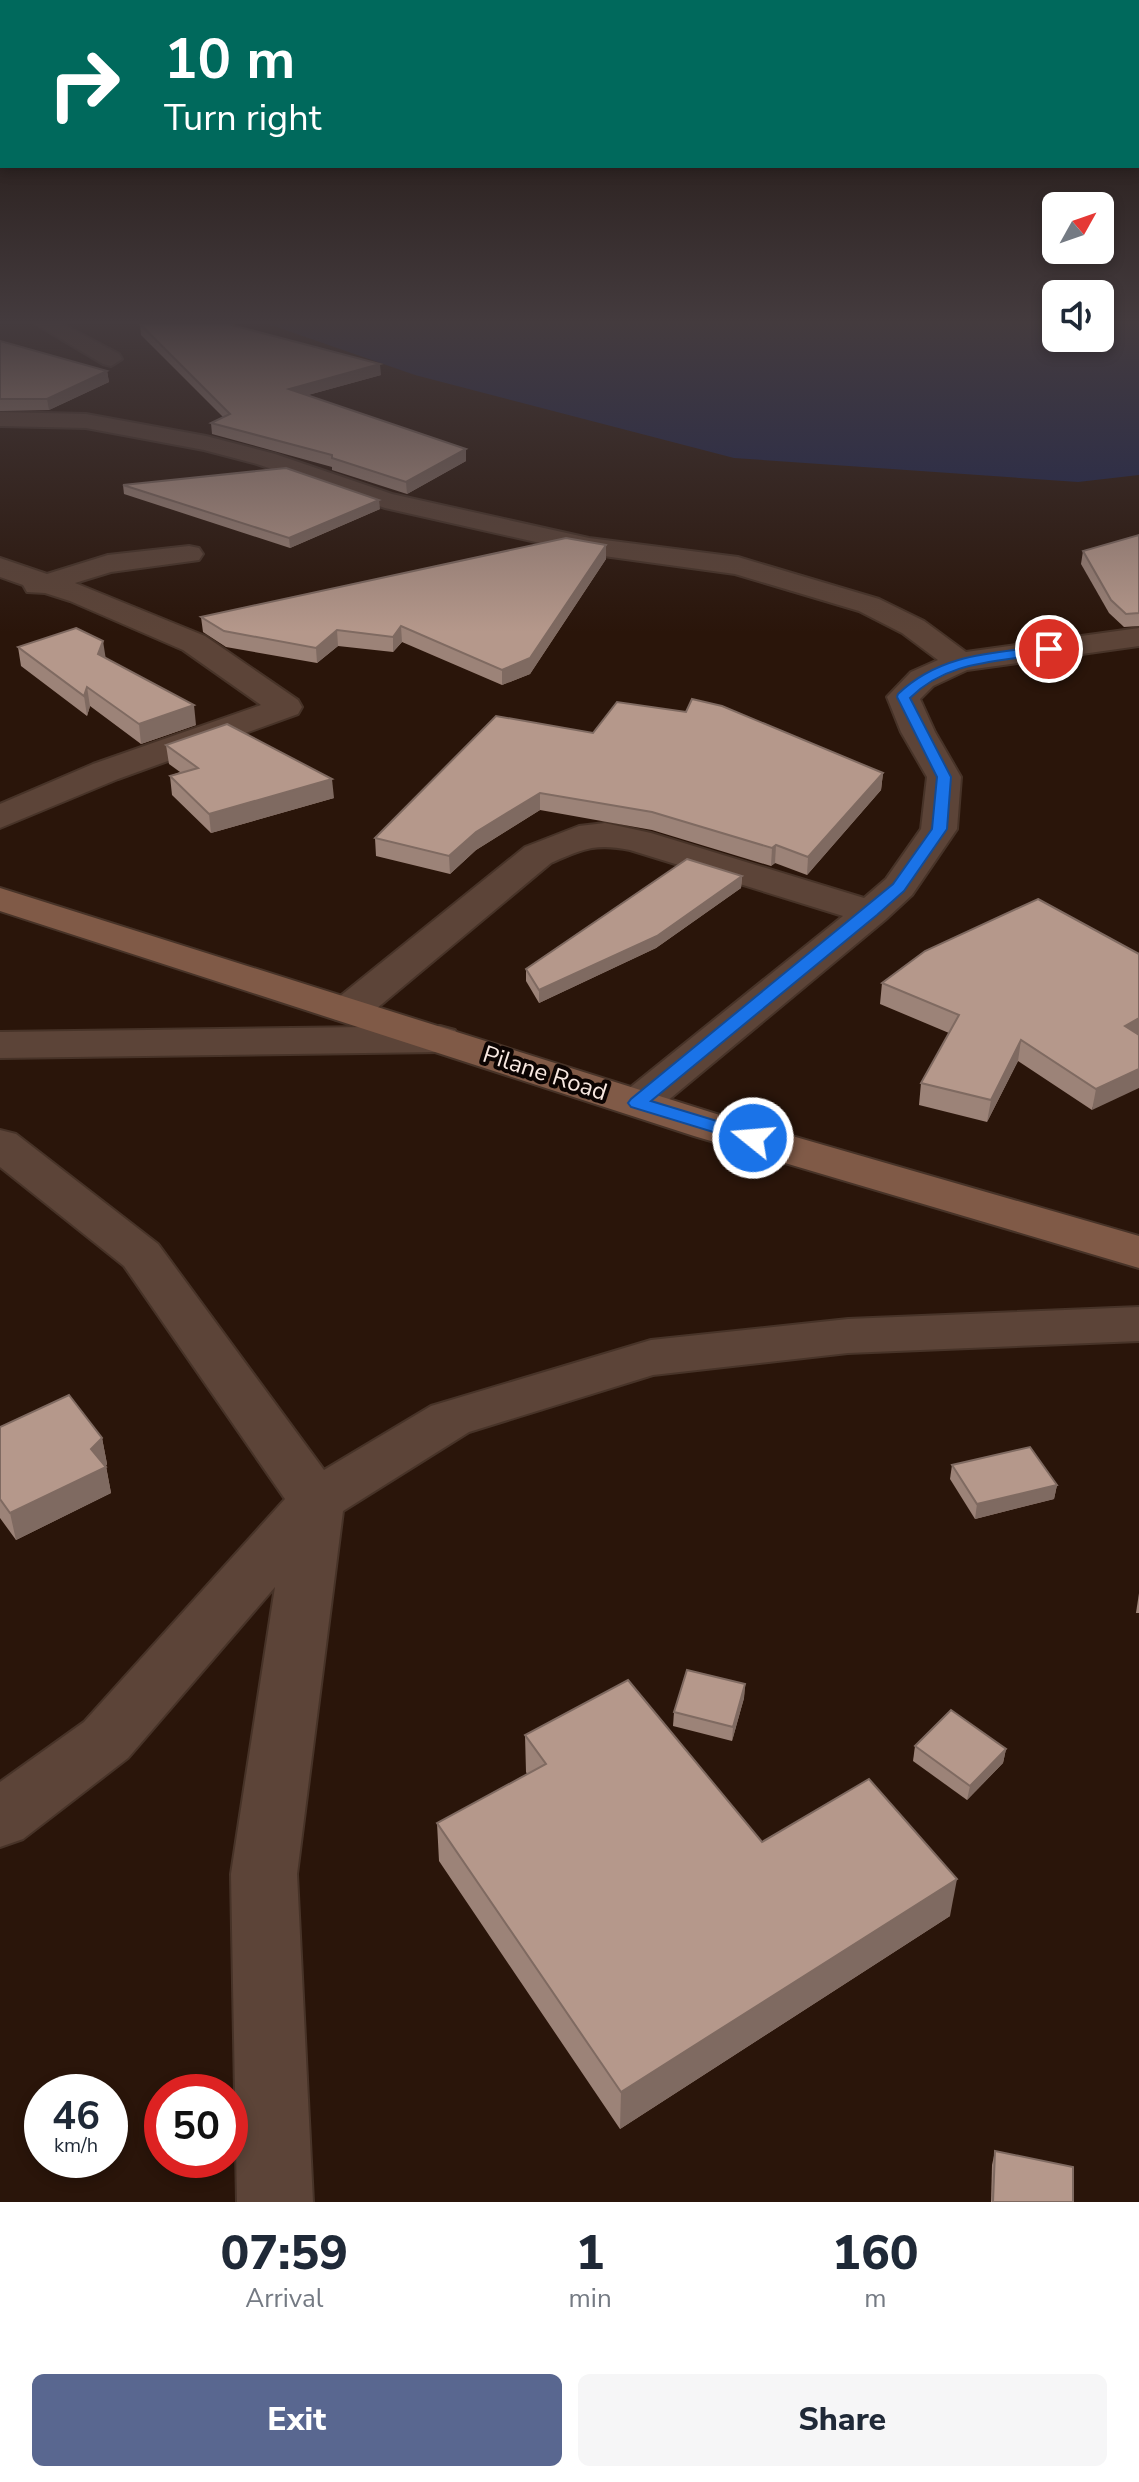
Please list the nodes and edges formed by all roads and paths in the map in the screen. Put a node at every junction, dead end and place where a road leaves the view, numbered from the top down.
1 (117, 427) edge
2 (189, 554) dead end
3 (0, 567) edge
4 (48, 583) junction
5 (0, 596) edge
6 (1139, 637) edge
7 (960, 662) junction
8 (0, 817) edge
9 (0, 899) edge
10 (871, 912) junction
11 (349, 1010) junction
12 (440, 1039) junction
13 (0, 1045) edge
14 (638, 1103) junction
15 (0, 1144) edge
16 (1139, 1252) edge
17 (1139, 1324) edge
18 (316, 1501) junction
19 (0, 1819) edge
20 (275, 2202) edge

1 - 7 street
2 - 4 street
3 - 4 street
4 - 5 street
4 - 8 street
6 - 7 street
7 - 10 street
9 - 11 main road, Pilane Road
10 - 11 street
10 - 14 street
11 - 12 main road, Pilane Road
12 - 13 street
12 - 14 main road, Pilane Road
14 - 16 main road, Pilane Road
15 - 18 street
17 - 18 street
18 - 19 street
18 - 20 street

